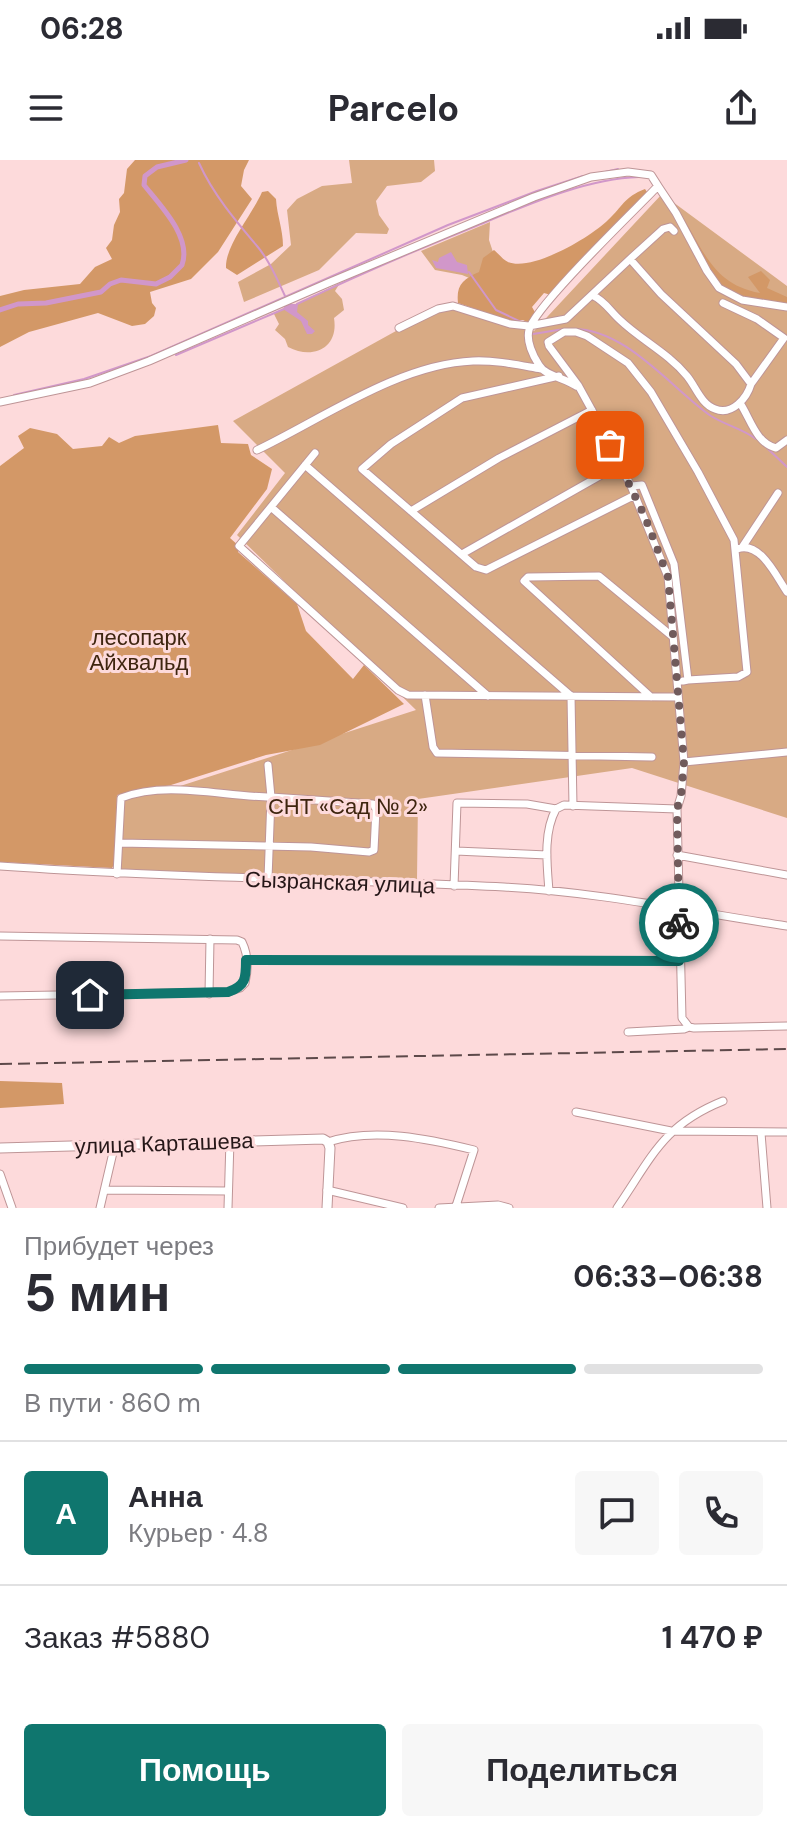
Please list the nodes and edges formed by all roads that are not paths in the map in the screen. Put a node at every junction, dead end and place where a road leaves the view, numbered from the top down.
1 (658, 186) junction
2 (674, 231) dead end
3 (630, 259) junction
4 (592, 295) junction
5 (723, 303) dead end
6 (787, 307) edge
7 (529, 326) junction
8 (399, 328) dead end
9 (541, 369) junction
10 (559, 376) junction
11 (751, 384) junction
12 (578, 387) junction
13 (0, 402) edge
14 (740, 403) junction
15 (592, 410) junction
16 (787, 440) edge
17 (257, 450) dead end
18 (315, 453) dead end
19 (305, 465) junction
20 (619, 465) junction
21 (631, 486) junction
22 (778, 493) dead end
23 (635, 495) junction
24 (271, 507) junction
25 (411, 511) junction
26 (740, 548) junction
27 (462, 554) junction
28 (787, 592) edge
29 (673, 637) junction
30 (688, 680) junction
31 (677, 684) junction
32 (425, 695) junction
33 (488, 696) junction
34 (571, 696) junction
35 (651, 697) junction
36 (678, 697) junction
37 (787, 752) edge
38 (572, 756) junction
39 (652, 757) dead end
40 (684, 762) junction
41 (268, 765) dead end
42 (271, 797) junction
43 (564, 807) junction
44 (677, 809) junction
45 (120, 843) junction
46 (269, 847) junction
47 (456, 851) junction
48 (547, 855) junction
49 (677, 855) junction
50 (0, 866) edge
51 (117, 874) junction
52 (787, 875) edge
53 (268, 879) junction
54 (454, 886) junction
55 (549, 891) junction
56 (679, 910) junction
57 (787, 926) edge
58 (0, 936) edge
59 (210, 939) junction
60 (246, 960) junction
61 (679, 961) junction
62 (209, 994) junction
63 (0, 996) edge
64 (787, 1026) edge
65 (689, 1027) junction
66 (628, 1032) dead end
67 (723, 1101) dead end
68 (576, 1112) dead end
69 (671, 1131) junction
70 (787, 1132) edge
71 (761, 1133) junction
72 (230, 1140) junction
73 (328, 1142) junction
74 (115, 1144) junction
75 (0, 1148) edge
76 (0, 1174) edge
77 (105, 1190) junction
78 (327, 1190) junction
79 (228, 1191) junction
80 (456, 1206) edge
81 (12, 1208) edge
82 (100, 1208) edge
83 (228, 1208) edge
84 (327, 1208) edge
85 (403, 1208) edge
86 (439, 1208) edge
87 (509, 1208) edge
88 (617, 1208) edge
89 (767, 1208) edge

1 - 6 street
1 - 7 street
1 - 13 street
2 - 3 street
3 - 4 street
3 - 11 street
4 - 7 street
4 - 14 street
5 - 11 street
7 - 8 street
7 - 9 street
9 - 10 street
9 - 17 street
10 - 12 street
10 - 25 street
11 - 14 street
12 - 15 street
12 - 26 street
14 - 16 street
15 - 20 street
15 - 25 street
18 - 19 street
19 - 24 street
19 - 34 street
20 - 21 street
20 - 27 street
21 - 23 street
21 - 30 street
22 - 26 street
23 - 27 street
23 - 29 street
24 - 32 street
24 - 33 street
25 - 27 street
26 - 28 street
26 - 30 street
29 - 31 street
29 - 35 street
30 - 31 street
31 - 36 street
32 - 33 street
32 - 38 street
33 - 34 street
34 - 35 street
34 - 38 street
35 - 36 street
36 - 40 street
37 - 40 street
38 - 39 street
38 - 43 street
40 - 44 street
41 - 42 street
42 - 45 street
42 - 46 street
42 - 46 street
43 - 44 street
43 - 47 street
43 - 48 street
44 - 49 street
45 - 46 street
45 - 51 street
46 - 53 street
47 - 48 street
47 - 54 street
48 - 55 street
49 - 52 street
49 - 56 street
50 - 51 street, Сызранская улица
51 - 53 street, Сызранская улица
53 - 54 street, Сызранская улица
54 - 55 street, Сызранская улица
55 - 56 street, Сызранская улица
56 - 57 street, Сызранская улица
56 - 61 street
58 - 59 street
59 - 60 street
59 - 62 street
60 - 61 street
60 - 62 street
61 - 65 street
62 - 63 street
64 - 65 street
65 - 66 street
67 - 69 street
68 - 69 street
69 - 71 street
69 - 88 street
70 - 71 street
71 - 89 street
72 - 73 main road, улица Карташева
72 - 74 main road, улица Карташева
72 - 79 street
73 - 78 main road
73 - 80 street
74 - 75 main road, улица Карташева
74 - 77 street
76 - 81 street
77 - 79 street
77 - 82 street
78 - 84 main road
78 - 85 street
79 - 83 street
80 - 86 street
80 - 87 street

